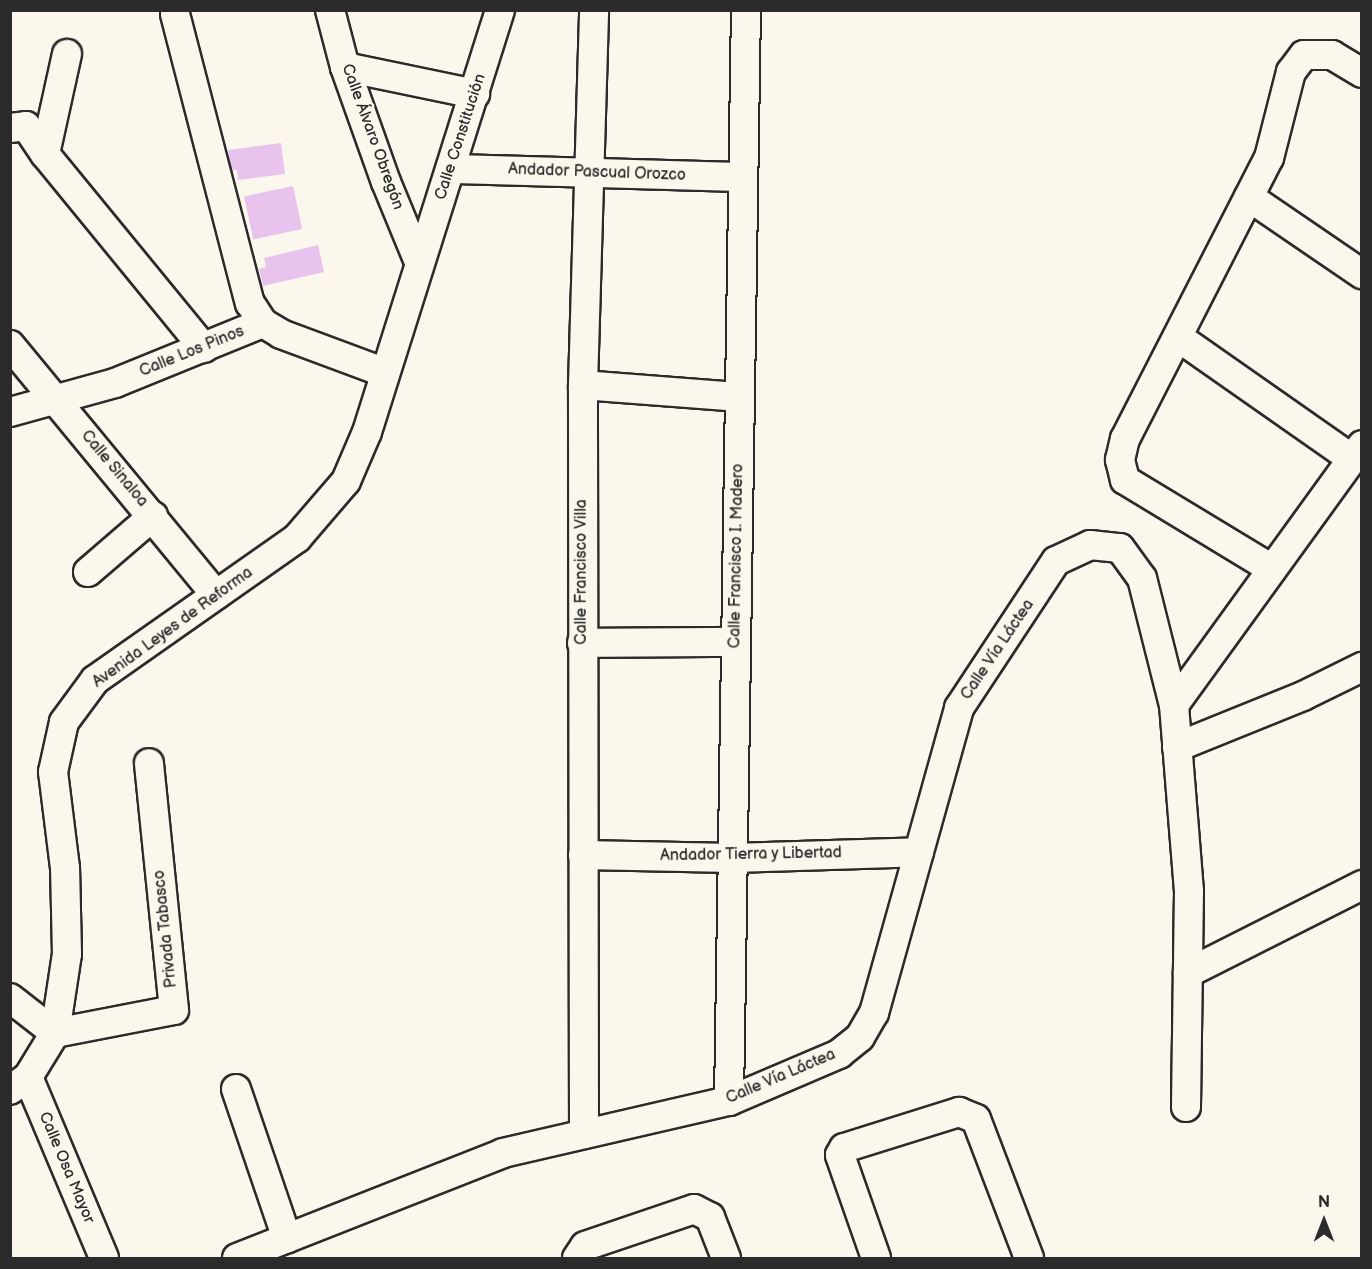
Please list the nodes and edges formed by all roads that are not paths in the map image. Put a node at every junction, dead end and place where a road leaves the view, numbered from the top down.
1 (330, 10) edge
2 (500, 10) edge
3 (594, 10) edge
4 (746, 10) edge
5 (175, 14) dead end
6 (67, 54) dead end
7 (345, 67) junction
8 (1362, 74) edge
9 (475, 94) junction
10 (10, 128) edge
11 (45, 154) junction
12 (451, 169) junction
13 (592, 172) junction
14 (743, 177) junction
15 (1249, 197) junction
16 (419, 262) junction
17 (1362, 274) edge
18 (263, 323) junction
19 (1178, 337) junction
20 (10, 345) edge
21 (204, 348) junction
22 (383, 372) junction
23 (583, 386) junction
24 (740, 397) junction
25 (55, 399) junction
26 (10, 411) edge
27 (1357, 452) edge
28 (153, 516) junction
29 (1272, 569) junction
30 (88, 572) dead end
31 (216, 596) junction
32 (736, 642) junction
33 (582, 643) junction
34 (1362, 667) edge
35 (1174, 705) junction
36 (1177, 747) junction
37 (149, 762) dead end
38 (919, 852) junction
39 (583, 855) junction
40 (733, 858) junction
41 (1362, 885) edge
42 (1188, 974) junction
43 (10, 998) edge
44 (55, 1033) junction
45 (19, 1084) edge
46 (236, 1089) dead end
47 (729, 1101) junction
48 (1186, 1107) dead end
49 (584, 1134) junction
50 (286, 1239) junction
51 (104, 1258) edge
52 (237, 1258) edge
53 (577, 1258) edge
54 (726, 1258) edge
55 (876, 1258) edge
56 (1029, 1258) edge

1 - 7 street, Calle Álvaro Obregón
2 - 9 street, Calle Constitución
3 - 13 street, Calle Francisco Villa
4 - 14 street, Calle Francisco I. Madero
5 - 18 street, Calle Los Pinos
6 - 11 street
7 - 9 street
7 - 16 street, Calle Álvaro Obregón
8 - 15 street
9 - 12 street, Calle Constitución
10 - 11 street
11 - 21 street
12 - 13 street, Andador Pascual Orozco
12 - 16 street, Calle Constitución
13 - 14 street, Andador Pascual Orozco
13 - 23 street, Calle Francisco Villa
14 - 24 street, Calle Francisco I. Madero
15 - 17 street
15 - 19 street
16 - 22 street, Avenida Leyes de Reforma
18 - 21 street, Calle Los Pinos
18 - 22 street
19 - 27 street
19 - 29 street
20 - 25 street, Calle Sinaloa
21 - 25 street, Calle Los Pinos
22 - 31 street, Avenida Leyes de Reforma
23 - 24 street
23 - 33 street, Calle Francisco Villa
24 - 32 street, Calle Francisco I. Madero
25 - 26 street, Calle Los Pinos
25 - 28 street, Calle Sinaloa
27 - 29 street
28 - 30 street
28 - 31 street, Calle Sinaloa
29 - 35 street
31 - 44 street, Avenida Leyes de Reforma
32 - 33 street
32 - 40 street, Calle Francisco I. Madero
33 - 39 street, Calle Francisco Villa
34 - 36 street
35 - 36 street
35 - 38 street, Calle Vía Láctea
36 - 42 street
37 - 44 street, Privada Tabasco
38 - 40 street, Andador Tierra y Libertad
38 - 47 street, Calle Vía Láctea
39 - 40 street, Andador Tierra y Libertad
39 - 49 street, Calle Francisco Villa
40 - 47 street, Calle Francisco I. Madero
41 - 42 street
42 - 48 street
43 - 44 street
44 - 45 street
45 - 51 street, Calle Osa Mayor
46 - 50 street
47 - 49 street, Calle Vía Láctea
49 - 50 street, Calle Vía Láctea
50 - 52 street, Calle Vía Láctea
53 - 54 street
55 - 56 street

